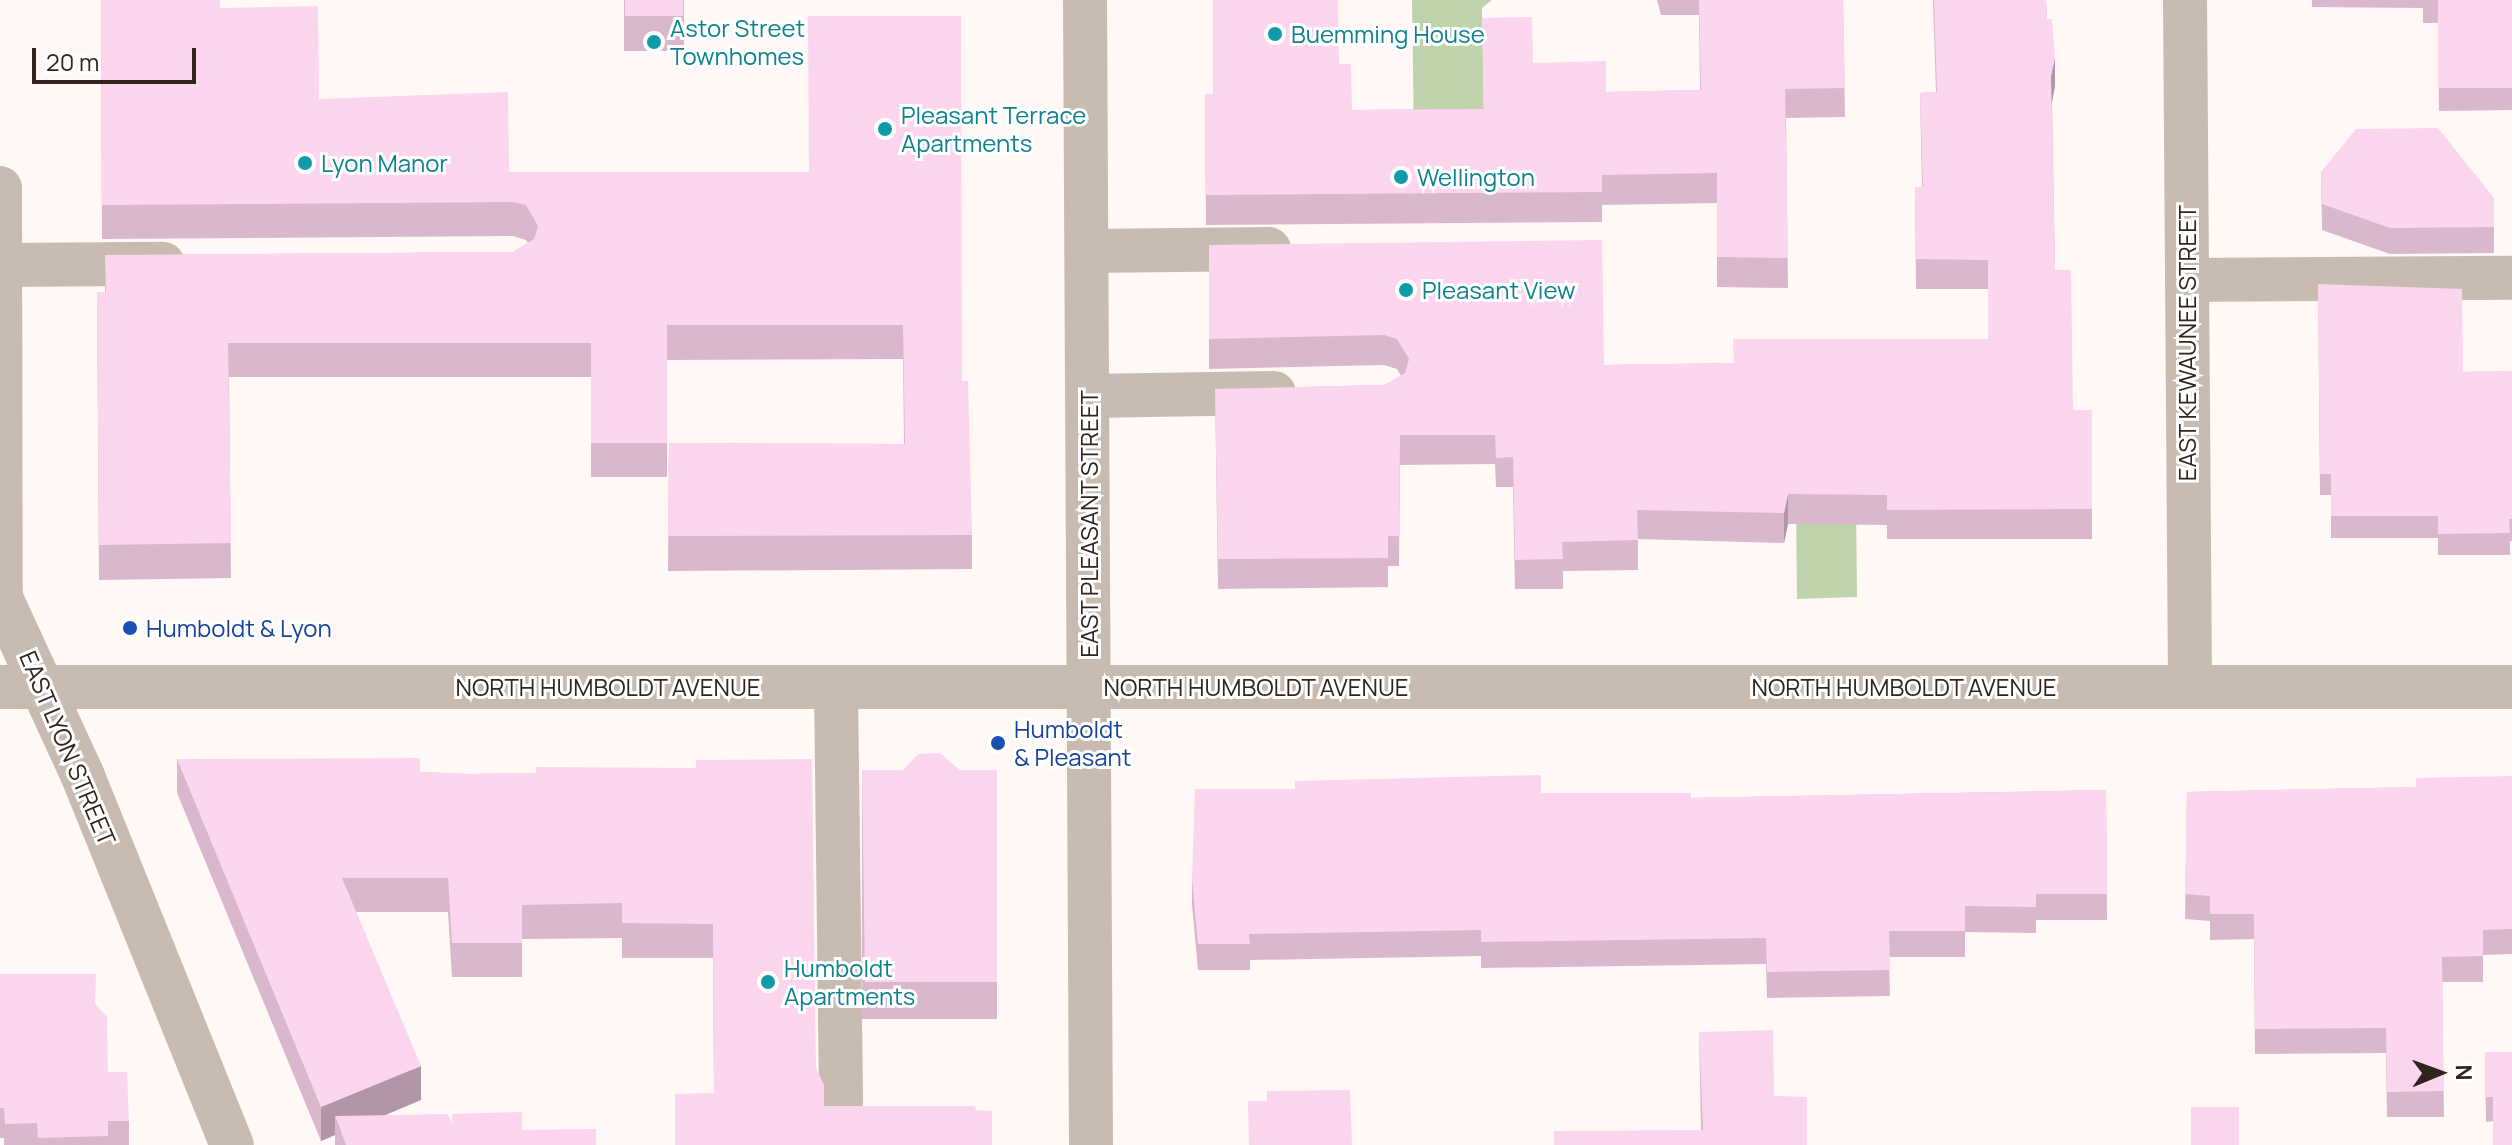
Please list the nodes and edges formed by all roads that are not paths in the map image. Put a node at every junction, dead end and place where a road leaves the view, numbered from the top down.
1 (1085, 0) edge
2 (2185, 0) edge
3 (0, 188) edge
4 (1315, 248) edge
5 (1087, 251) junction
6 (202, 264) edge
7 (1, 265) edge
8 (2512, 278) edge
9 (2187, 280) junction
10 (1309, 392) edge
11 (1088, 396) junction
12 (0, 687) edge
13 (44, 687) junction
14 (836, 687) junction
15 (1089, 687) junction
16 (2190, 687) junction
17 (2512, 687) edge
18 (841, 1102) edge
19 (232, 1145) edge
20 (1091, 1145) edge

1 - 5 street, EAST PLEASANT STREET
2 - 9 street, EAST KEWAUNEE STREET
3 - 7 street, EAST LYON STREET
4 - 5 street
5 - 11 street, EAST PLEASANT STREET
6 - 7 street
7 - 13 street, EAST LYON STREET
8 - 9 street
9 - 16 street, EAST KEWAUNEE STREET
10 - 11 street
11 - 15 street, EAST PLEASANT STREET
12 - 13 street, NORTH HUMBOLDT AVENUE
13 - 14 street, NORTH HUMBOLDT AVENUE
13 - 19 street, EAST LYON STREET
14 - 15 street, NORTH HUMBOLDT AVENUE
14 - 18 street
15 - 16 street, NORTH HUMBOLDT AVENUE
15 - 20 street, EAST PLEASANT STREET
16 - 17 street, NORTH HUMBOLDT AVENUE

